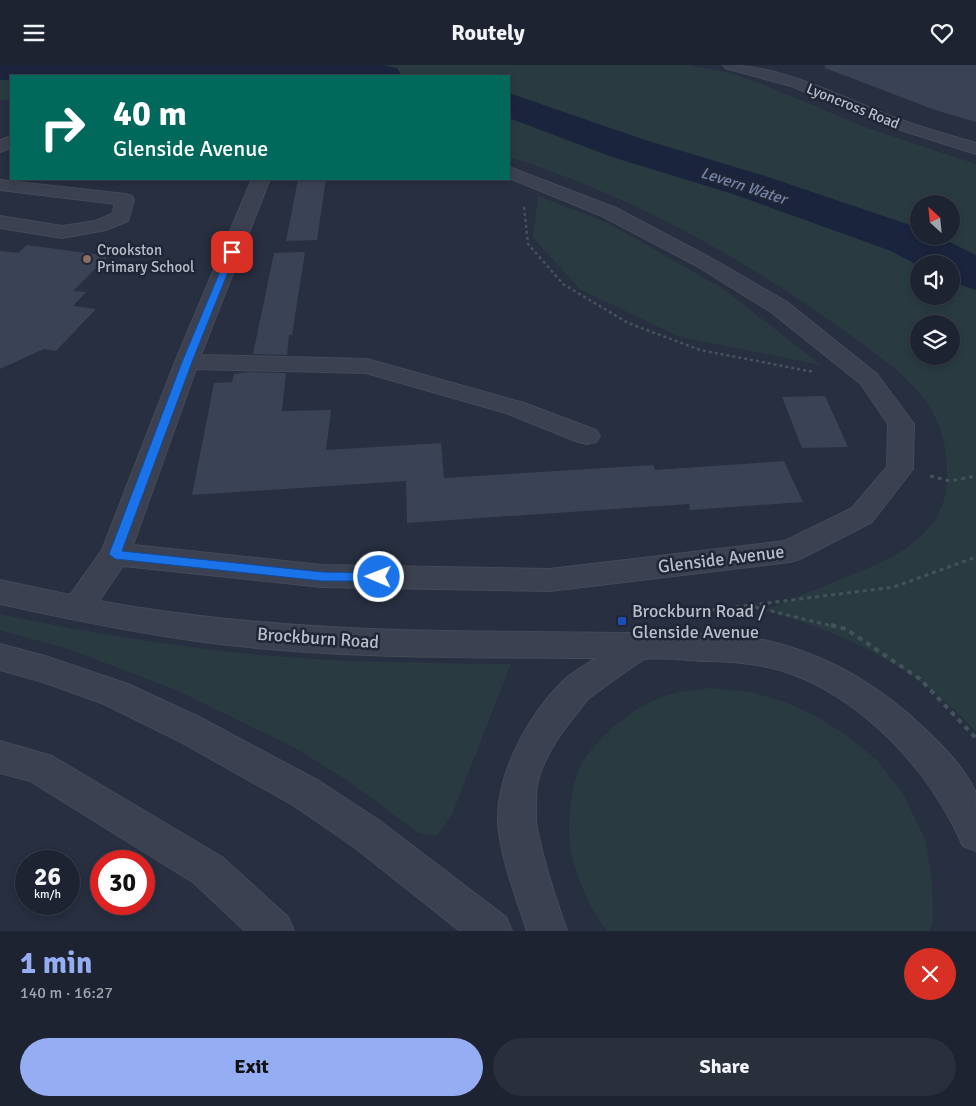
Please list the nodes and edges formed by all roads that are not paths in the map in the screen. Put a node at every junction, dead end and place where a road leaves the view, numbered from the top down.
1 (781, 65) edge
2 (737, 66) edge
3 (976, 136) edge
4 (976, 149) edge
5 (510, 172) edge
6 (261, 180) edge
7 (0, 185) edge
8 (0, 222) edge
9 (187, 362) junction
10 (587, 436) dead end
11 (115, 554) junction
12 (0, 592) edge
13 (77, 609) junction
14 (640, 645) junction
15 (0, 657) edge
16 (0, 757) edge
17 (976, 833) edge
18 (274, 931) edge
19 (492, 931) edge
20 (547, 931) edge

1 - 3 street, Lyoncross Road
2 - 4 street, Lyoncross Road
5 - 11 street, Glenside Avenue
6 - 9 street
7 - 8 street
9 - 10 street
9 - 11 street
11 - 13 street
12 - 13 street, Brockburn Road
13 - 14 street, Brockburn Road
14 - 17 street, Brockburn Road
14 - 20 street
15 - 19 street
16 - 18 street

